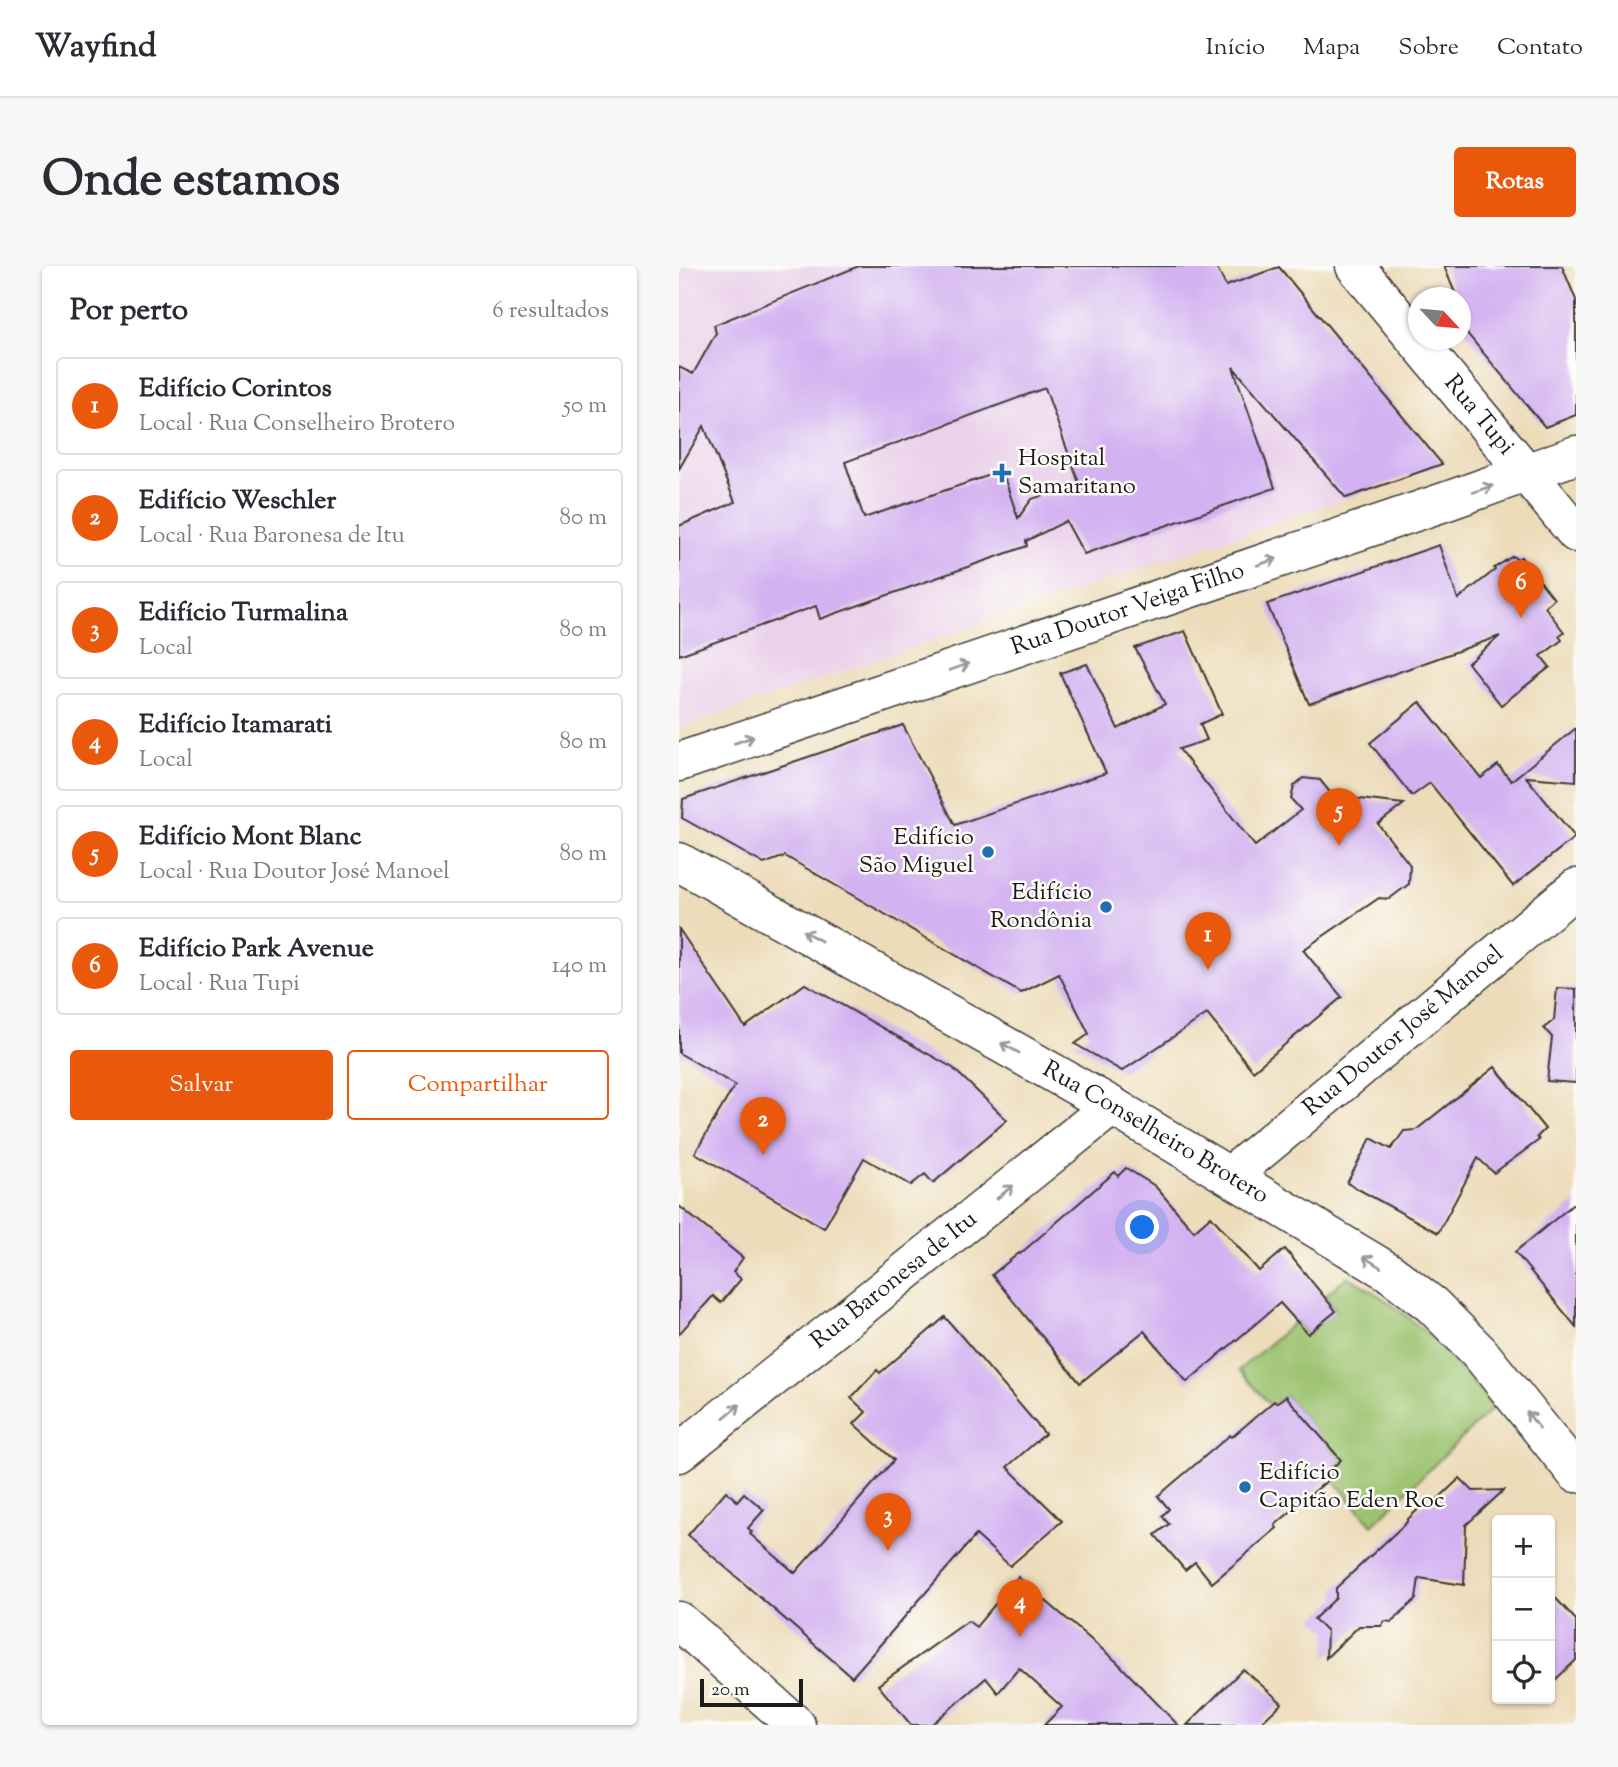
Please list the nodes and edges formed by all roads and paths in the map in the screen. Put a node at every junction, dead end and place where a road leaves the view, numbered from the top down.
1 (1355, 266) edge
2 (1576, 455) edge
3 (1528, 473) junction
4 (1576, 533) edge
5 (679, 762) edge
6 (679, 862) edge
7 (1576, 888) edge
8 (1112, 1106) junction
9 (1230, 1175) junction
10 (679, 1453) edge
11 (1576, 1473) edge
12 (679, 1621) edge
13 (796, 1725) edge

1 - 3 street, Rua Tupi
2 - 3 street, Rua Doutor Veiga Filho
3 - 4 street, Rua Tupi
5 -> 3 street, Rua Doutor Veiga Filho
8 -> 6 street, Rua Conselheiro Brotero
7 - 9 street, Rua Doutor José Manoel
8 - 9 street, Rua Conselheiro Brotero
10 -> 8 street, Rua Baronesa de Itu
11 -> 9 street, Rua Conselheiro Brotero
12 - 13 street

